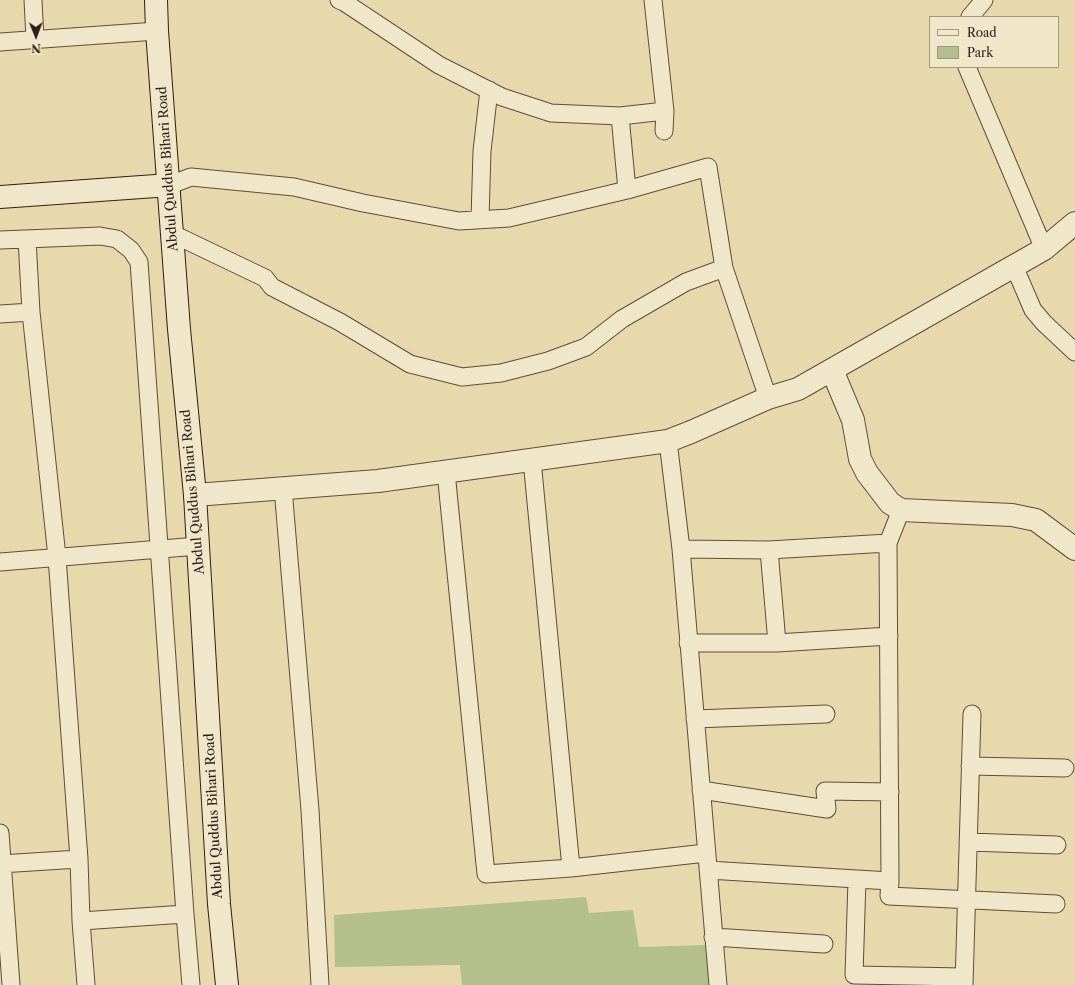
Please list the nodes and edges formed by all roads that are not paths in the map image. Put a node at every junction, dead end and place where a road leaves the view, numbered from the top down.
1 (33, 0) edge
2 (156, 0) edge
3 (338, 0) edge
4 (653, 0) edge
5 (984, 0) edge
6 (358, 6) edge
7 (971, 16) edge
8 (157, 31) junction
9 (35, 39) junction
10 (0, 42) edge
11 (967, 68) edge
12 (489, 90) junction
13 (665, 112) junction
14 (620, 116) junction
15 (664, 131) dead end
16 (170, 185) junction
17 (627, 190) junction
18 (0, 197) edge
19 (480, 219) junction
20 (1075, 223) edge
21 (173, 234) junction
22 (27, 239) junction
23 (0, 240) edge
24 (1044, 249) junction
25 (1014, 266) junction
26 (724, 268) junction
27 (31, 312) junction
28 (0, 314) edge
29 (1075, 352) edge
30 (832, 370) junction
31 (768, 398) junction
32 (668, 441) junction
33 (532, 460) junction
34 (446, 472) junction
35 (283, 488) junction
36 (194, 495) junction
37 (901, 510) junction
38 (888, 543) junction
39 (198, 546) junction
40 (159, 549) junction
41 (681, 549) junction
42 (1075, 549) edge
43 (769, 550) junction
44 (57, 557) junction
45 (0, 562) edge
46 (889, 636) junction
47 (688, 643) junction
48 (777, 643) junction
49 (826, 714) dead end
50 (972, 714) dead end
51 (695, 719) junction
52 (970, 766) junction
53 (1065, 768) dead end
54 (701, 790) junction
55 (890, 792) junction
56 (0, 833) edge
57 (968, 842) junction
58 (1056, 845) dead end
59 (79, 860) junction
60 (707, 861) junction
61 (1, 864) edge
62 (571, 868) junction
63 (858, 880) junction
64 (890, 881) junction
65 (966, 900) junction
66 (1056, 904) dead end
67 (185, 914) junction
68 (81, 921) junction
69 (713, 937) junction
70 (824, 944) dead end
71 (964, 981) edge
72 (11, 985) edge
73 (86, 985) edge
74 (191, 985) edge
75 (227, 985) edge
76 (320, 985) edge
77 (718, 985) edge

1 - 9 street
2 - 8 street, Abdul Quddus Bihari Road
3 - 6 street
4 - 13 street
5 - 7 street
6 - 12 street
8 - 9 street
8 - 16 street, Abdul Quddus Bihari Road
9 - 10 street
11 - 24 street
12 - 14 street
12 - 19 street
13 - 14 street
13 - 15 street
14 - 17 street
16 - 18 street
16 - 19 street
16 - 21 street, Abdul Quddus Bihari Road
17 - 19 street
17 - 26 street
20 - 24 street
21 - 26 street
21 - 36 street, Abdul Quddus Bihari Road
22 - 23 street
22 - 27 street
22 - 40 street
24 - 25 street
25 - 29 street
25 - 30 street
26 - 31 street
27 - 28 street
27 - 44 street
30 - 31 street
30 - 37 street
31 - 32 street
32 - 33 street
32 - 41 street
33 - 34 street
33 - 62 street
34 - 35 street
34 - 62 street
35 - 36 street
35 - 76 street
36 - 39 street, Abdul Quddus Bihari Road
37 - 38 street
37 - 42 street
38 - 43 street
38 - 46 street
39 - 40 street
39 - 75 street, Abdul Quddus Bihari Road
40 - 44 street
40 - 67 street
41 - 43 street
41 - 47 street
43 - 48 street
44 - 45 street
44 - 59 street
46 - 48 street
46 - 55 street
47 - 48 street
47 - 51 street
49 - 51 street
50 - 52 street
51 - 54 street
52 - 53 street
52 - 57 street
54 - 55 street
54 - 60 street
55 - 64 street
56 - 61 street
57 - 58 street
57 - 65 street
59 - 61 street
59 - 68 street
60 - 62 street
60 - 63 street
60 - 69 street
61 - 72 street
63 - 64 street
63 - 71 street
64 - 65 street
65 - 66 street
65 - 71 street
67 - 68 street
67 - 74 street
68 - 73 street
69 - 70 street
69 - 77 street

